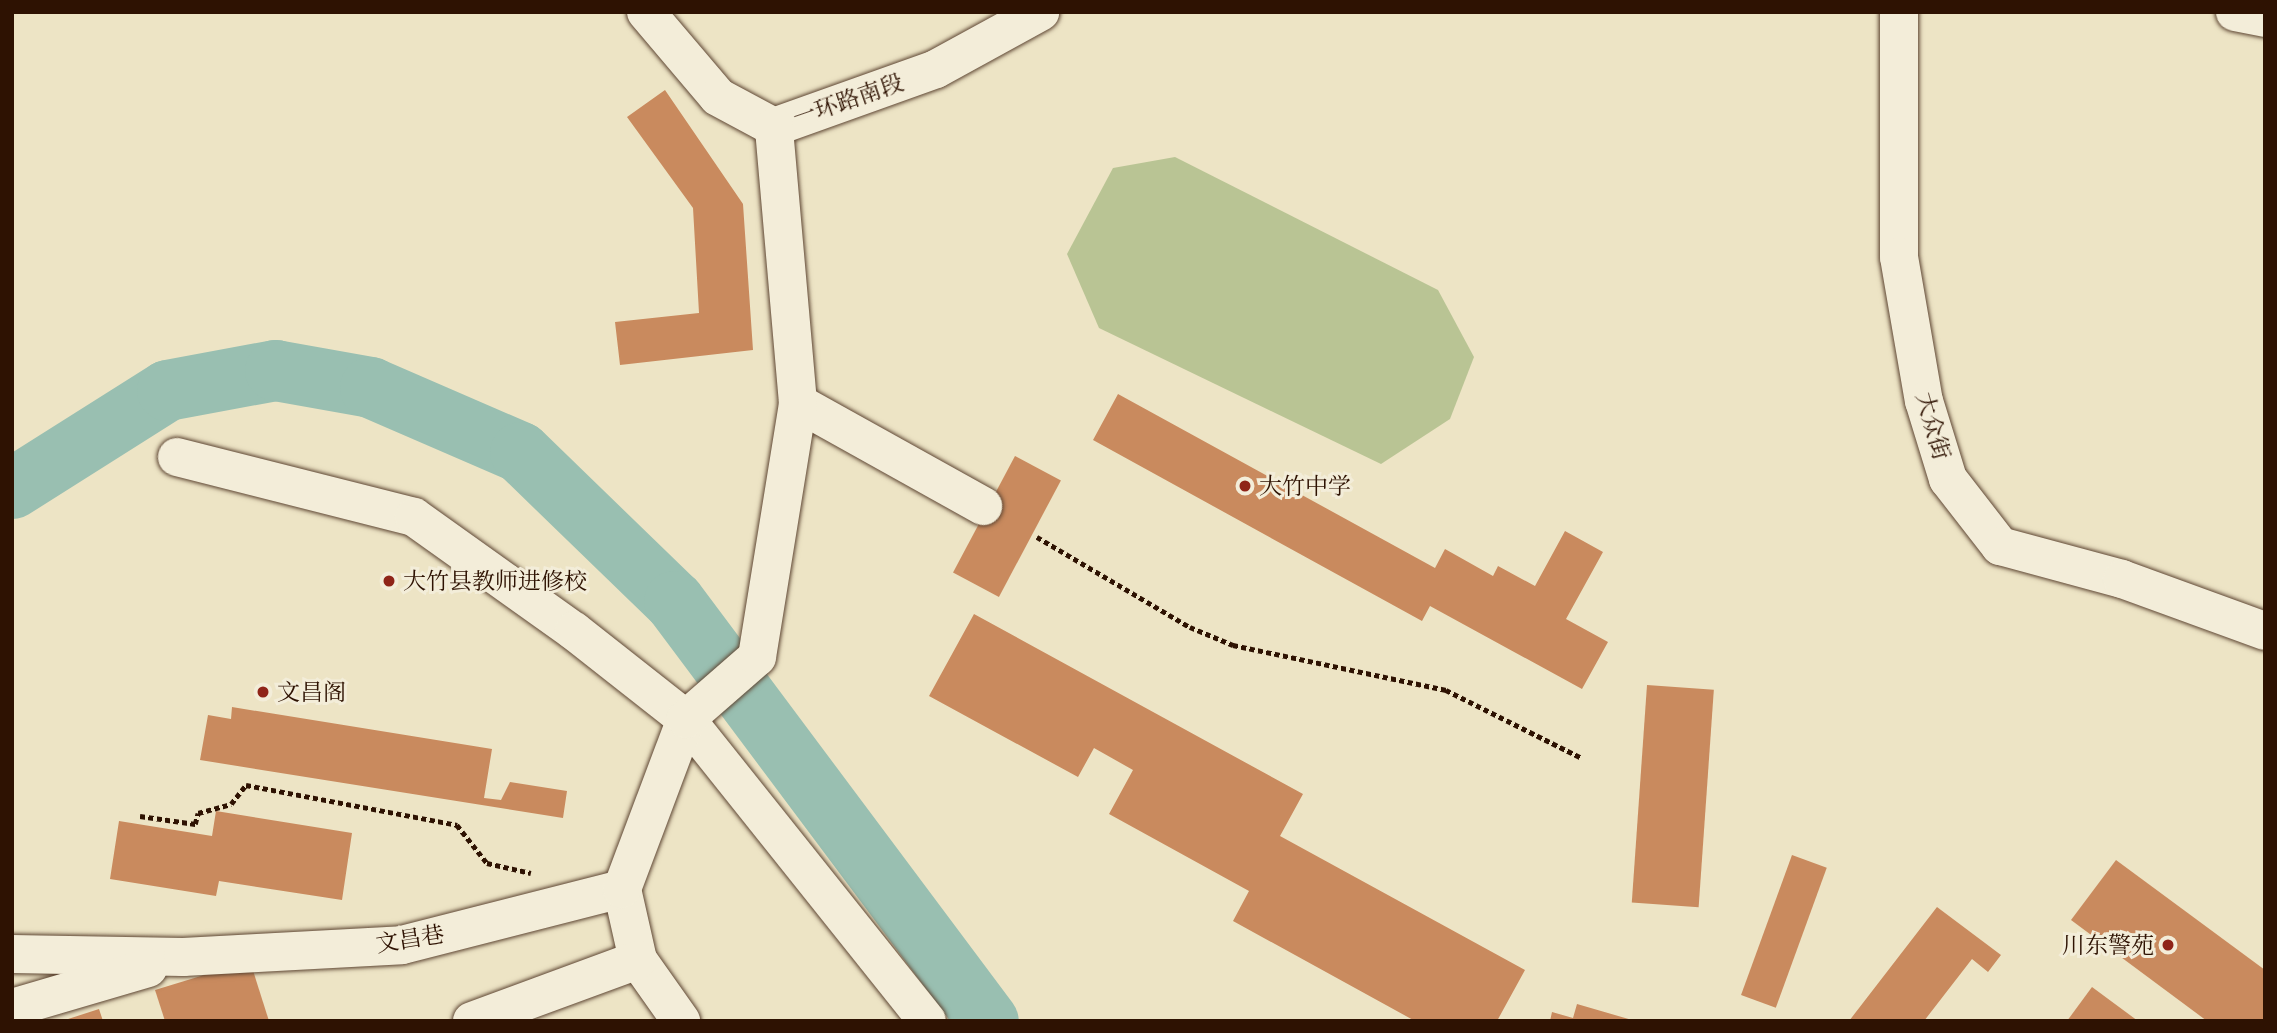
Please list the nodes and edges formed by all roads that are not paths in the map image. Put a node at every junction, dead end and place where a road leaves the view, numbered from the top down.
1 (646, 12) edge
2 (1040, 12) edge
3 (1899, 12) edge
4 (774, 127) junction
5 (798, 403) junction
6 (177, 457) dead end
7 (983, 506) dead end
8 (2265, 631) edge
9 (686, 719) junction
10 (622, 889) junction
11 (12, 954) edge
12 (183, 957) junction
13 (638, 960) junction
14 (12, 1008) edge
15 (471, 1021) edge
16 (681, 1021) edge
17 (927, 1021) edge

1 - 4 street, 一环路南段
2 - 4 street, 一环路南段
3 - 8 street, 大众街
4 - 5 street
5 - 7 street
5 - 9 street
6 - 9 street
9 - 10 street
9 - 17 street
10 - 12 street, 文昌巷
10 - 13 street
11 - 12 street, 文昌巷
12 - 14 street
13 - 15 street
13 - 16 street

